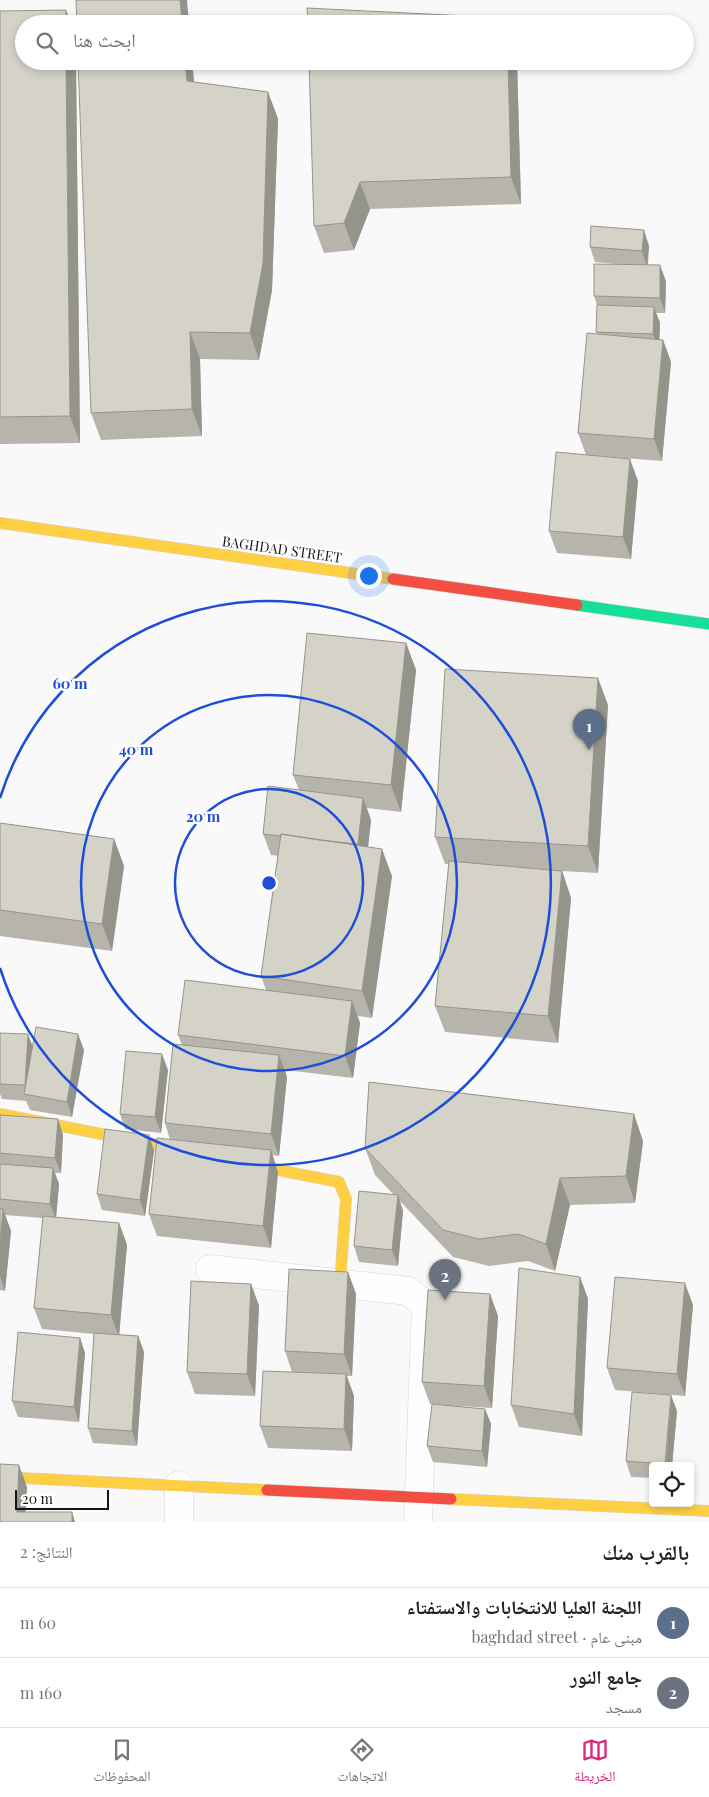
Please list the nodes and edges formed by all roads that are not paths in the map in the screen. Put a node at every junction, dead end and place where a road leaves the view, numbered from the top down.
1 (0, 524) edge
2 (709, 624) edge
3 (0, 1114) edge
4 (208, 1156) edge
5 (227, 1160) edge
6 (210, 1269) dead end
7 (340, 1284) junction
8 (0, 1477) edge
9 (179, 1484) junction
10 (419, 1510) edge
11 (709, 1511) edge
12 (179, 1522) edge

1 - 2 street, BAGHDAD STREET
3 - 4 street
5 - 7 street
6 - 7 street
7 - 10 street
8 - 9 street
9 - 10 street
9 - 12 street
10 - 11 street

